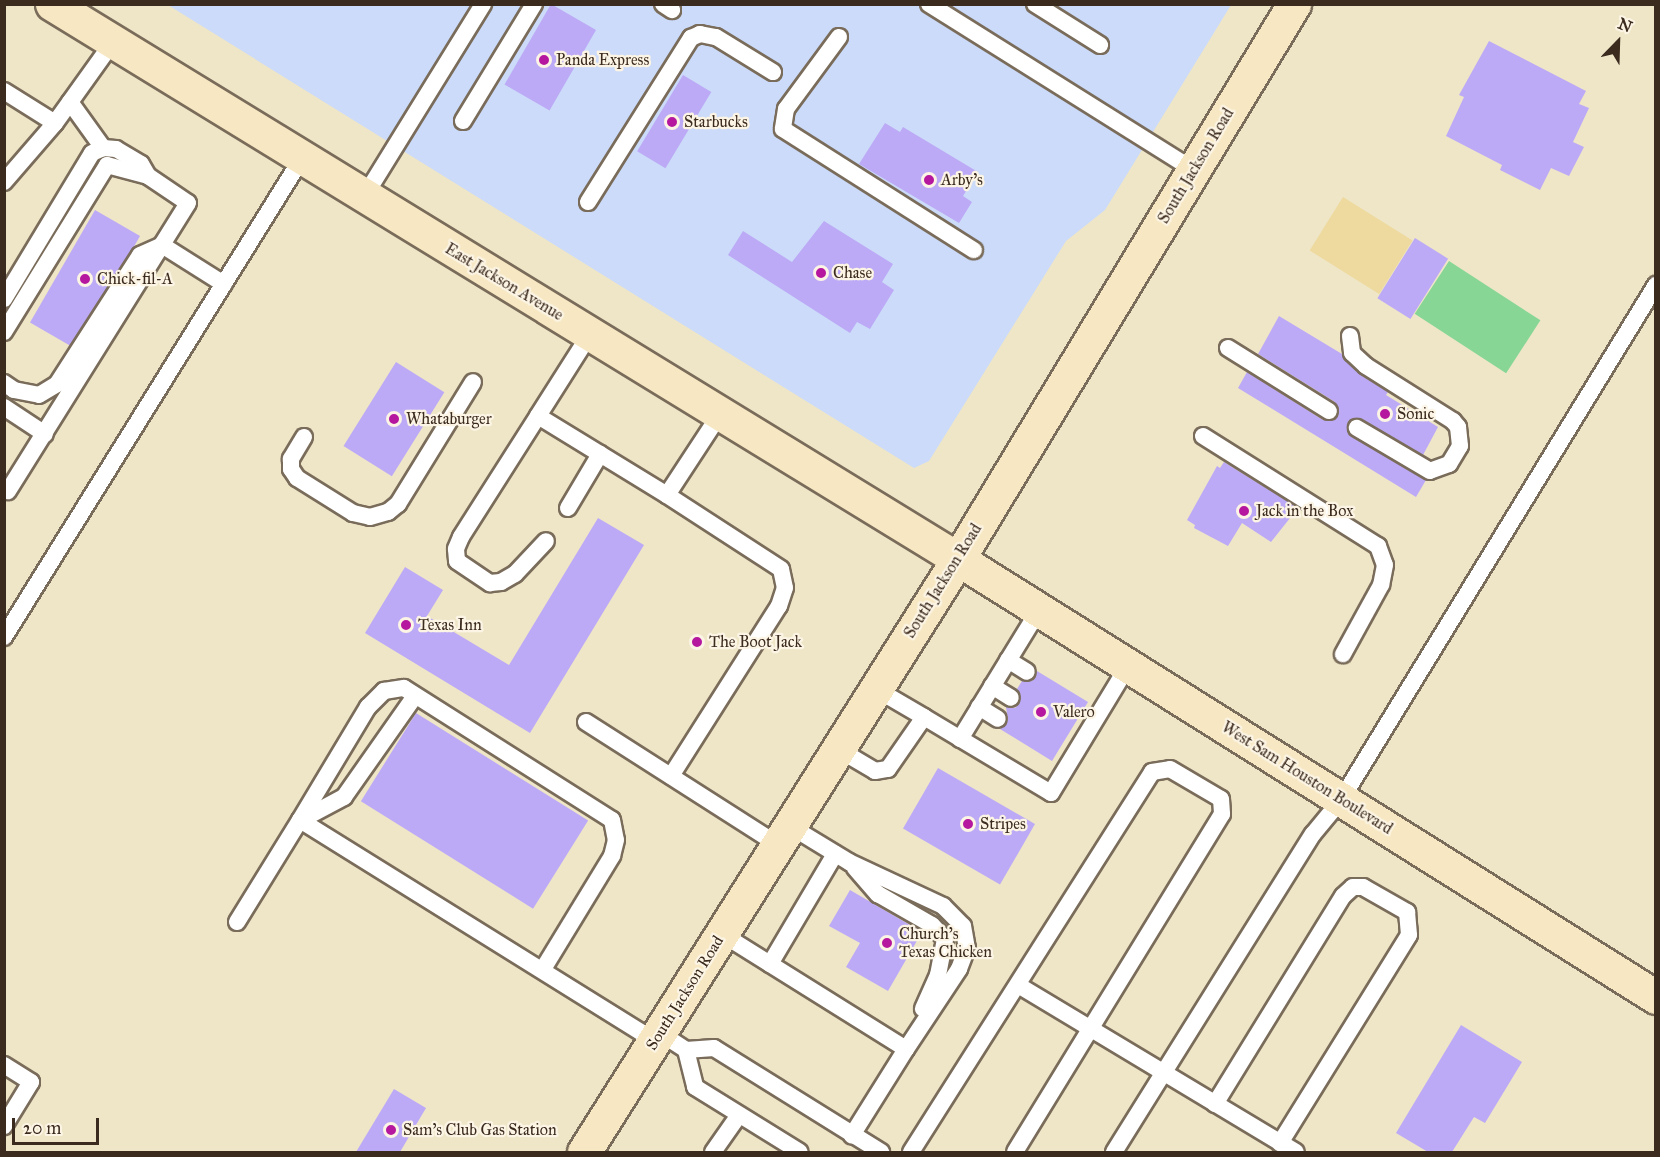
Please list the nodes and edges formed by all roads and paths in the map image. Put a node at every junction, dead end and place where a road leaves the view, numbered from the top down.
1 (52, 4) edge
2 (483, 4) edge
3 (534, 4) edge
4 (929, 4) edge
5 (1035, 4) edge
6 (1294, 4) edge
7 (839, 37) dead end
8 (113, 42) junction
9 (1100, 45) dead end
10 (773, 72) dead end
11 (4, 91) edge
12 (70, 102) junction
13 (463, 121) dead end
14 (54, 123) junction
15 (103, 148) junction
16 (302, 158) junction
17 (1194, 170) junction
18 (148, 177) junction
19 (4, 182) edge
20 (364, 197) junction
21 (588, 202) dead end
22 (162, 245) junction
23 (974, 250) dead end
24 (224, 284) junction
25 (1656, 285) edge
26 (4, 299) edge
27 (4, 332) edge
28 (590, 334) junction
29 (1350, 336) dead end
30 (1228, 348) dead end
31 (473, 382) dead end
32 (4, 383) edge
33 (4, 407) edge
34 (1329, 411) dead end
35 (720, 414) junction
36 (538, 416) junction
37 (1357, 428) dead end
38 (45, 434) junction
39 (1203, 436) dead end
40 (304, 437) dead end
41 (600, 454) junction
42 (6, 493) edge
43 (667, 495) junction
44 (568, 508) dead end
45 (546, 541) dead end
46 (958, 559) junction
47 (1039, 610) junction
48 (4, 637) edge
49 (1343, 654) dead end
50 (1008, 660) junction
51 (1128, 666) junction
52 (1027, 672) dead end
53 (992, 686) junction
54 (876, 689) junction
55 (415, 696) junction
56 (1011, 698) dead end
57 (979, 707) junction
58 (924, 717) junction
59 (998, 719) dead end
60 (586, 722) dead end
61 (960, 739) junction
62 (838, 749) junction
63 (671, 777) junction
64 (1341, 800) junction
65 (300, 820) junction
66 (784, 835) junction
67 (842, 858) junction
68 (237, 922) dead end
69 (722, 934) junction
70 (770, 964) junction
71 (543, 969) junction
72 (1018, 985) junction
73 (1656, 997) edge
74 (1091, 1029) junction
75 (667, 1041) junction
76 (906, 1049) junction
77 (4, 1065) edge
78 (1163, 1072) junction
79 (1215, 1104) junction
80 (739, 1115) junction
81 (4, 1126) edge
82 (859, 1143) edge
83 (1280, 1143) junction
84 (718, 1151) edge
85 (584, 1152) edge
86 (800, 1152) edge
87 (880, 1152) edge
88 (911, 1152) edge
89 (1015, 1152) edge
90 (1114, 1152) edge
91 (1296, 1152) edge

1 - 8 street, East Jackson Avenue
2 - 20 lane
3 - 13 lane
4 - 17 lane
5 - 9 lane
6 - 17 street, South Jackson Road
7 - 23 lane
8 - 12 lane
8 - 16 street, East Jackson Avenue
10 - 21 lane
11 - 14 lane
12 - 14 lane
12 - 15 lane
14 - 19 lane
15 - 18 lane
15 - 26 lane
16 - 20 street, East Jackson Avenue
16 - 24 lane
17 - 46 street, South Jackson Road
18 - 22 lane
18 - 27 lane
20 - 28 street, East Jackson Avenue
22 - 24 lane
22 - 32 lane
22 - 38 lane
24 - 48 lane
25 - 64 lane
28 - 35 street, East Jackson Avenue
28 - 36 lane
29 - 37 lane
30 - 34 lane
31 - 40 lane
33 - 38 lane
35 - 43 lane
35 - 46 street, East Jackson Avenue
36 - 41 lane
36 - 45 lane
38 - 42 lane
39 - 49 lane
41 - 43 lane
41 - 44 lane
43 - 63 lane
46 - 47 street, West Sam Houston Boulevard
46 - 54 street, South Jackson Road
47 - 50 lane
47 - 51 street, West Sam Houston Boulevard
50 - 52 lane
50 - 53 lane
51 - 61 lane
51 - 64 street, West Sam Houston Boulevard
53 - 56 lane
53 - 57 lane
54 - 58 lane
54 - 62 street, South Jackson Road
55 - 65 lane
55 - 65 lane
55 - 71 lane
57 - 59 lane
57 - 61 lane
58 - 61 lane
58 - 62 lane
60 - 63 lane
62 - 66 street, South Jackson Road
63 - 66 lane
64 - 73 street, West Sam Houston Boulevard
64 - 78 lane
65 - 68 lane
65 - 71 lane
66 - 67 lane
66 - 69 street, South Jackson Road
67 - 70 lane
67 - 76 lane
67 - 76 lane
69 - 70 lane
69 - 75 street, South Jackson Road
70 - 76 lane
71 - 75 lane
72 - 74 lane
72 - 74 lane
72 - 88 lane
74 - 78 lane
74 - 89 lane
75 - 80 lane
75 - 82 lane
75 - 85 street, South Jackson Road
76 - 82 lane
77 - 81 lane
78 - 79 lane
78 - 90 lane
79 - 83 lane
79 - 83 lane
80 - 84 lane
80 - 86 lane
82 - 87 lane
83 - 91 lane

